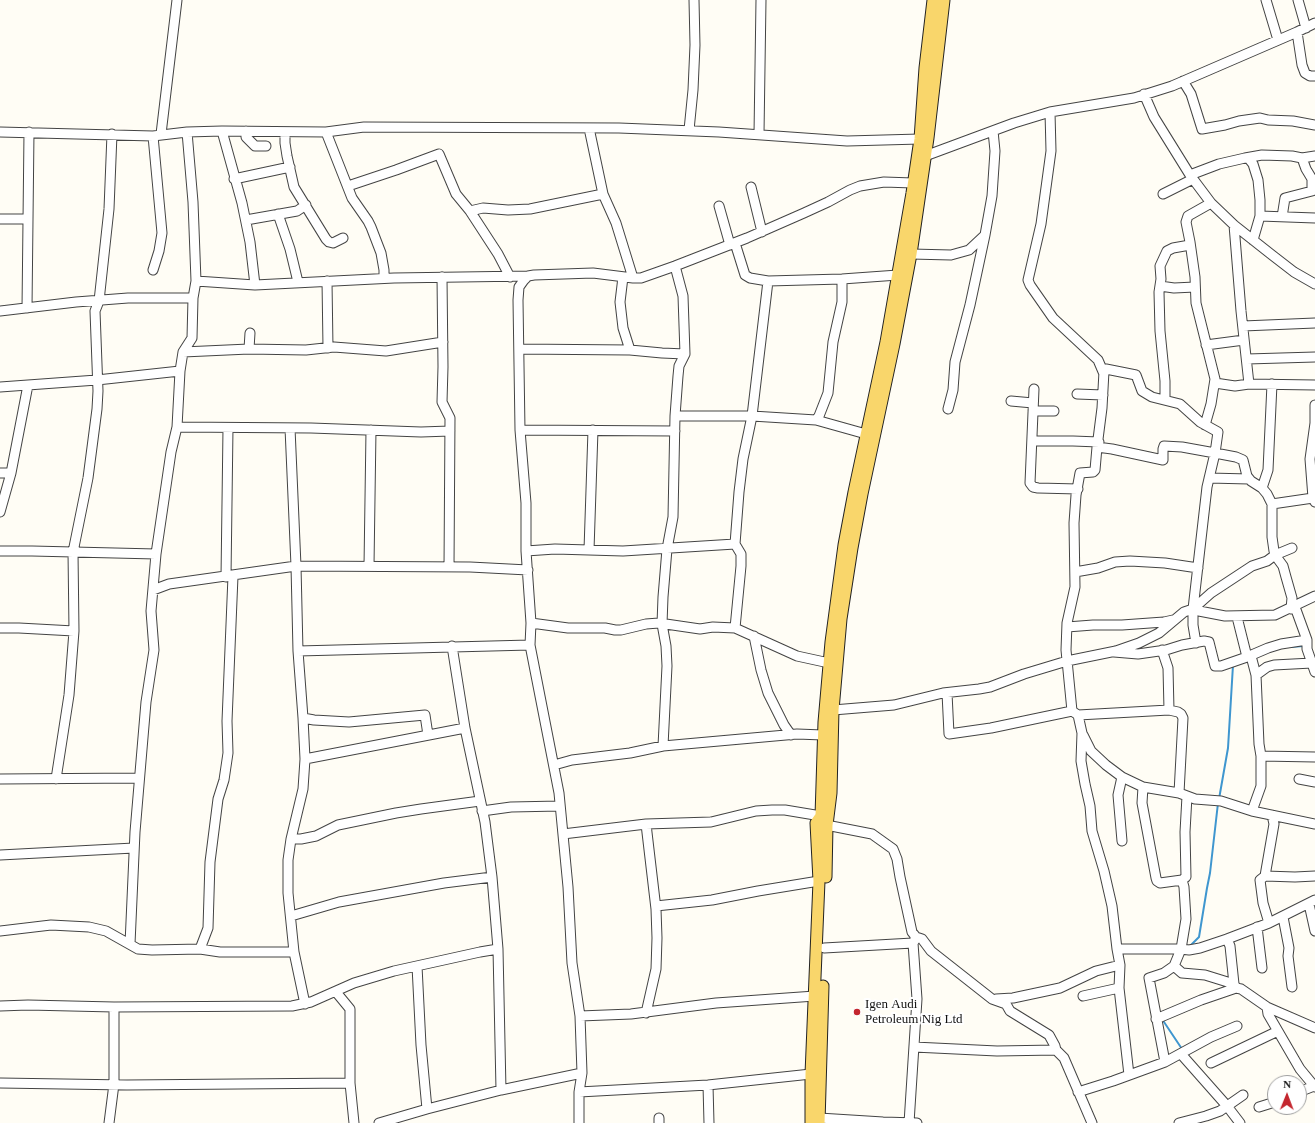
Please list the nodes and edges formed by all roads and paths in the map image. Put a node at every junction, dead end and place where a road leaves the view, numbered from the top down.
1 (177, 0) edge
2 (694, 0) edge
3 (761, 0) edge
4 (933, 0) edge
5 (944, 0) edge
6 (1266, 0) edge
7 (1298, 0) edge
8 (1315, 23) edge
9 (1306, 28) junction
10 (1297, 32) junction
11 (1278, 40) junction
12 (1315, 76) edge
13 (1183, 81) junction
14 (1144, 94) junction
15 (1050, 112) junction
16 (1315, 125) edge
17 (589, 128) junction
18 (688, 130) junction
19 (222, 131) junction
20 (246, 131) junction
21 (993, 131) junction
22 (0, 132) edge
23 (29, 132) junction
24 (187, 132) junction
25 (285, 132) junction
26 (326, 132) junction
27 (112, 134) junction
28 (759, 134) junction
29 (157, 135) junction
30 (920, 139) junction
31 (266, 146) dead end
32 (925, 156) junction
33 (1315, 156) edge
34 (1245, 158) junction
35 (1302, 158) junction
36 (290, 167) junction
37 (1191, 177) junction
38 (234, 179) junction
39 (914, 183) junction
40 (348, 186) junction
41 (751, 187) dead end
42 (603, 194) junction
43 (1163, 194) dead end
44 (1212, 203) junction
45 (306, 205) junction
46 (719, 206) dead end
47 (470, 211) junction
48 (278, 214) junction
49 (1260, 216) junction
50 (1282, 217) junction
51 (1315, 218) edge
52 (0, 219) edge
53 (28, 219) junction
54 (246, 220) junction
55 (1234, 226) junction
56 (762, 232) junction
57 (984, 235) junction
58 (342, 238) dead end
59 (1253, 240) junction
60 (733, 244) junction
61 (1190, 245) junction
62 (911, 254) junction
63 (675, 266) junction
64 (153, 270) dead end
65 (898, 275) junction
66 (510, 276) junction
67 (528, 276) junction
68 (442, 277) junction
69 (623, 277) junction
70 (384, 278) junction
71 (633, 278) junction
72 (842, 279) junction
73 (196, 281) junction
74 (327, 281) junction
75 (768, 281) junction
76 (298, 282) junction
77 (1315, 284) edge
78 (255, 285) junction
79 (1160, 286) junction
80 (1195, 287) junction
81 (193, 298) junction
82 (99, 301) junction
83 (27, 308) junction
84 (0, 311) edge
85 (1315, 323) edge
86 (1243, 326) junction
87 (250, 334) dead end
88 (1244, 340) junction
89 (443, 342) junction
90 (1206, 345) junction
91 (328, 348) junction
92 (249, 349) junction
93 (519, 349) junction
94 (630, 350) junction
95 (182, 352) junction
96 (684, 354) junction
97 (1246, 358) junction
98 (1315, 358) edge
99 (180, 371) junction
100 (1104, 374) junction
101 (97, 380) junction
102 (1215, 383) junction
103 (1249, 384) junction
104 (1272, 384) junction
105 (28, 385) junction
106 (1315, 385) edge
107 (0, 386) edge
108 (1034, 389) dead end
109 (1077, 394) dead end
110 (1103, 395) junction
111 (1165, 400) junction
112 (1011, 401) dead end
113 (1315, 405) edge
114 (1033, 407) junction
115 (948, 409) dead end
116 (1054, 411) dead end
117 (675, 416) junction
118 (752, 416) junction
119 (816, 420) junction
120 (1315, 423) edge
121 (1204, 424) junction
122 (177, 427) junction
123 (228, 428) junction
124 (290, 428) junction
125 (371, 430) junction
126 (520, 430) junction
127 (593, 430) junction
128 (450, 431) junction
129 (675, 431) junction
130 (866, 434) junction
131 (1032, 441) junction
132 (1098, 445) junction
133 (1215, 453) junction
134 (0, 473) edge
135 (11, 474) junction
136 (1209, 478) junction
137 (1249, 479) junction
138 (1262, 488) junction
139 (1078, 489) junction
140 (1314, 500) edge
141 (1272, 504) junction
142 (0, 512) edge
143 (735, 544) junction
144 (1292, 548) dead end
145 (667, 549) junction
146 (589, 550) junction
147 (0, 551) edge
148 (526, 551) junction
149 (73, 552) junction
150 (156, 554) junction
151 (1275, 555) junction
152 (296, 566) junction
153 (369, 566) junction
154 (449, 567) junction
155 (1198, 568) junction
156 (528, 570) junction
157 (1075, 572) junction
158 (229, 576) junction
159 (153, 590) junction
160 (1315, 596) edge
161 (1293, 608) junction
162 (1192, 609) junction
163 (1237, 617) junction
164 (1174, 619) junction
165 (531, 623) junction
166 (662, 624) junction
167 (1066, 627) junction
168 (0, 628) edge
169 (735, 628) junction
170 (74, 631) junction
171 (754, 636) junction
172 (1196, 643) junction
173 (530, 644) junction
174 (1307, 645) junction
175 (452, 646) junction
176 (1162, 650) junction
177 (298, 651) junction
178 (1111, 652) junction
179 (1250, 658) junction
180 (1067, 661) junction
181 (829, 663) junction
182 (1314, 667) edge
183 (1256, 675) junction
184 (947, 693) junction
185 (833, 710) junction
186 (1169, 710) junction
187 (1075, 713) junction
188 (304, 718) junction
189 (465, 728) junction
190 (1082, 733) junction
191 (823, 734) junction
192 (428, 735) junction
193 (791, 735) junction
194 (663, 746) junction
195 (1261, 756) junction
196 (1315, 757) edge
197 (305, 759) junction
198 (554, 765) junction
199 (139, 778) junction
200 (1122, 778) junction
201 (0, 779) edge
202 (56, 779) junction
203 (1299, 779) dead end
204 (1315, 782) edge
205 (1143, 787) junction
206 (1183, 794) junction
207 (480, 801) junction
208 (560, 806) junction
209 (482, 811) junction
210 (1252, 811) junction
211 (1272, 815) junction
212 (821, 821) junction
213 (646, 824) junction
214 (1315, 824) edge
215 (563, 834) junction
216 (291, 839) junction
217 (1122, 841) dead end
218 (134, 848) junction
219 (0, 855) edge
220 (1265, 876) junction
221 (1315, 876) edge
222 (492, 877) junction
223 (1182, 880) junction
224 (819, 881) junction
225 (1312, 902) edge
226 (656, 906) junction
227 (291, 916) junction
228 (1283, 916) junction
229 (1269, 922) junction
230 (1257, 927) junction
231 (0, 931) edge
232 (1315, 931) edge
233 (913, 939) junction
234 (1228, 939) junction
235 (130, 944) junction
236 (824, 948) junction
237 (498, 949) junction
238 (1117, 949) junction
239 (200, 950) junction
240 (1185, 950) junction
241 (294, 952) junction
242 (1120, 965) junction
243 (417, 966) junction
244 (1262, 968) dead end
245 (1177, 969) junction
246 (1235, 986) junction
247 (1292, 987) dead end
248 (1119, 988) junction
249 (336, 992) junction
250 (815, 996) junction
251 (1083, 996) dead end
252 (992, 999) junction
253 (305, 1004) junction
254 (0, 1006) edge
255 (114, 1007) junction
256 (1267, 1007) junction
257 (646, 1013) junction
258 (580, 1016) junction
259 (1159, 1017) junction
260 (1237, 1026) dead end
261 (1315, 1028) edge
262 (1278, 1031) junction
263 (914, 1046) junction
264 (1055, 1048) junction
265 (1184, 1052) junction
266 (1164, 1062) junction
267 (1211, 1063) dead end
268 (582, 1073) junction
269 (811, 1074) junction
270 (1129, 1075) junction
271 (0, 1083) edge
272 (350, 1083) junction
273 (114, 1084) junction
274 (708, 1085) junction
275 (1315, 1087) edge
276 (501, 1090) junction
277 (579, 1092) junction
278 (1078, 1092) junction
279 (1243, 1095) dead end
280 (1267, 1105) edge
281 (1227, 1106) junction
282 (1260, 1107) dead end
283 (427, 1109) junction
284 (816, 1121) edge
285 (109, 1123) edge
286 (354, 1123) edge
287 (379, 1123) edge
288 (579, 1123) edge
289 (709, 1123) edge
290 (912, 1123) edge
291 (1092, 1123) edge
292 (1179, 1123) edge
293 (1240, 1123) edge

1 - 29 street
2 - 18 street
3 - 28 street
4 - 30 main road
5 - 32 main road
6 - 11 street
7 - 9 street
8 - 9 street
9 - 10 street
10 - 11 street
10 - 12 street
11 - 13 street
13 - 14 street
13 - 16 street
14 - 15 street
14 - 37 street
15 - 21 street
15 - 100 street
17 - 18 street
17 - 26 street
17 - 42 street
18 - 28 street
19 - 20 street
19 - 24 street
19 - 38 street
20 - 25 street
20 - 31 street
21 - 32 street
21 - 57 street
22 - 23 street
23 - 27 street
23 - 53 street
24 - 29 street
24 - 73 street
25 - 26 street
25 - 36 street
26 - 40 street
27 - 29 street
27 - 82 street
28 - 30 street
29 - 64 street
30 - 39 main road
32 - 62 main road
33 - 35 street
34 - 35 street
34 - 37 street
34 - 49 street
35 - 50 street
36 - 38 street
36 - 45 street
37 - 43 street
37 - 44 street
38 - 54 street
39 - 56 street
39 - 65 main road
40 - 47 street
40 - 70 street
41 - 56 street
42 - 47 street
42 - 71 street
44 - 55 street
44 - 61 street
45 - 48 street
45 - 58 street
46 - 60 street
47 - 66 street
48 - 54 street
48 - 76 street
49 - 50 street
49 - 59 street
50 - 51 street
52 - 53 street
53 - 83 street
54 - 78 street
55 - 59 street
55 - 86 street
56 - 60 street
57 - 62 street
57 - 115 street
59 - 77 street
60 - 63 street
60 - 75 street
61 - 79 street
61 - 80 street
62 - 185 main road
63 - 71 street
63 - 96 street
65 - 72 street
65 - 130 main road
66 - 67 street
66 - 68 street
67 - 69 street
67 - 93 street
68 - 70 street
68 - 89 street
69 - 71 street
69 - 94 street
70 - 74 street
72 - 75 street
72 - 119 street
73 - 78 street
73 - 81 street
74 - 76 street
74 - 91 street
75 - 118 street
76 - 78 street
79 - 80 street
79 - 111 street
80 - 90 street
81 - 82 street
81 - 95 street
82 - 83 street
82 - 101 street
83 - 84 street
85 - 86 street
86 - 88 street
87 - 92 street
88 - 90 street
88 - 97 street
89 - 91 street
89 - 128 street
90 - 102 street
91 - 92 street
92 - 95 street
93 - 94 street
93 - 126 street
94 - 96 street
95 - 99 street
96 - 117 street
97 - 98 street
97 - 103 street
99 - 101 street
99 - 122 street
100 - 110 street
100 - 111 street
101 - 105 street
101 - 149 street
102 - 103 street
102 - 121 street
103 - 104 street
104 - 106 street
104 - 138 street
105 - 107 street
105 - 135 street
108 - 114 street
109 - 110 street
110 - 132 street
111 - 121 street
112 - 114 street
113 - 120 street
114 - 116 street
114 - 131 street
117 - 118 street
117 - 129 street
118 - 119 street
118 - 143 street
119 - 130 street
120 - 140 street
121 - 133 street
122 - 123 street
122 - 150 street
123 - 124 street
123 - 158 street
124 - 125 street
124 - 152 street
125 - 128 street
125 - 153 street
126 - 127 street
126 - 148 street
127 - 129 street
127 - 146 street
128 - 154 street
129 - 145 street
130 - 181 main road
131 - 132 street
131 - 139 street
132 - 133 street
132 - 139 street
133 - 136 street
133 - 137 street
134 - 135 street
135 - 142 street
136 - 137 street
136 - 155 street
137 - 138 street
138 - 141 street
139 - 157 street
140 - 141 street
141 - 151 street
143 - 145 street
143 - 169 street
144 - 151 street
145 - 146 street
145 - 166 street
146 - 148 street
147 - 149 street
148 - 156 street
149 - 150 street
149 - 170 street
150 - 159 street
151 - 161 street
151 - 162 street
152 - 153 street
152 - 158 street
152 - 177 street
153 - 154 street
154 - 156 street
155 - 157 street
155 - 162 street
156 - 165 street
157 - 167 street
158 - 159 street
158 - 239 street
159 - 199 street
160 - 161 street
161 - 163 street
161 - 174 street
162 - 163 street
162 - 164 street
162 - 172 street
163 - 179 street
164 - 167 street
164 - 178 street
165 - 166 street
165 - 173 street
166 - 169 street
166 - 194 street
167 - 180 street
168 - 170 street
169 - 171 street
170 - 202 street
171 - 181 street
171 - 193 street
172 - 176 street
172 - 179 street
173 - 175 street
173 - 198 street
174 - 179 street
174 - 182 street
175 - 177 street
175 - 189 street
176 - 178 street
176 - 186 street
177 - 188 street
178 - 180 street
179 - 183 street
180 - 184 street
180 - 187 street
181 - 191 main road
182 - 183 street
183 - 195 street
184 - 185 street
184 - 187 street
185 - 212 main road
186 - 187 street
186 - 206 street
187 - 190 street
188 - 192 street
188 - 197 street
189 - 192 street
189 - 207 street
190 - 200 street
190 - 238 street
191 - 193 street
191 - 212 main road
192 - 197 street
193 - 194 street
194 - 198 street
195 - 196 street
195 - 210 street
197 - 216 street
198 - 208 street
199 - 202 street
199 - 218 street
200 - 205 street
200 - 217 street
201 - 202 street
203 - 204 street
205 - 206 street
205 - 223 street
206 - 210 street
206 - 223 street
207 - 209 street
207 - 216 street
208 - 209 street
208 - 215 street
209 - 222 street
210 - 211 street
211 - 214 street
211 - 220 street
212 - 213 street
212 - 224 main road
212 - 233 street
212 - 236 main road
213 - 215 street
213 - 226 street
215 - 258 street
216 - 227 street
218 - 219 street
218 - 235 street
220 - 221 street
220 - 229 street
222 - 227 street
222 - 237 street
223 - 240 street
224 - 226 street
224 - 250 main road
225 - 228 street
225 - 232 street
226 - 257 street
227 - 241 street
228 - 229 street
228 - 247 street
229 - 230 street
230 - 234 street
230 - 244 street
231 - 235 street
233 - 236 street
233 - 252 street
233 - 263 street
234 - 240 street
234 - 246 street
235 - 239 street
236 - 284 main road
237 - 243 street
237 - 276 street
238 - 240 street
238 - 242 street
239 - 241 street
240 - 245 street
241 - 253 street
242 - 248 street
242 - 252 street
243 - 249 street
243 - 283 street
245 - 246 street
245 - 259 street
246 - 256 street
246 - 259 street
248 - 251 street
248 - 270 street
249 - 253 street
249 - 272 street
250 - 257 street
250 - 269 main road
252 - 264 street
253 - 255 street
254 - 255 street
255 - 273 street
256 - 261 street
256 - 262 street
257 - 258 street
258 - 268 street
259 - 266 street
260 - 265 street
262 - 267 street
262 - 275 street
263 - 264 street
263 - 290 street
264 - 278 street
265 - 266 street
265 - 281 street
266 - 270 street
268 - 276 street
268 - 277 street
269 - 274 street
269 - 284 main road
270 - 278 street
271 - 273 street
272 - 273 street
272 - 286 street
273 - 285 street
274 - 277 street
274 - 289 street
276 - 283 street
277 - 288 street
278 - 291 street
279 - 281 street
280 - 282 street
281 - 292 street
281 - 293 street
283 - 287 street
284 - 290 street

